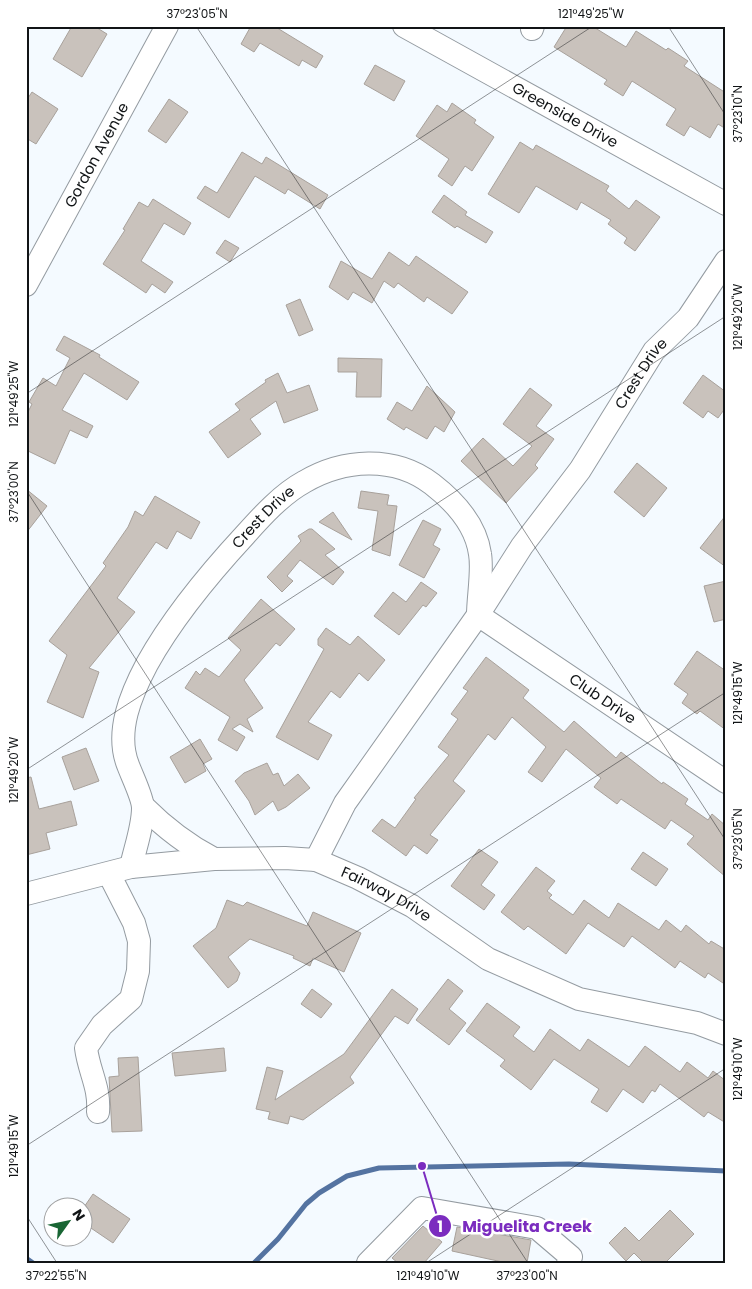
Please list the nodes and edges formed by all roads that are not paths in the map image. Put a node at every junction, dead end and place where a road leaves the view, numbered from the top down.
1 (167, 26) edge
2 (404, 26) edge
3 (726, 204) edge
4 (726, 261) edge
5 (26, 285) edge
6 (478, 614) junction
7 (726, 782) edge
8 (143, 806) junction
9 (214, 859) junction
10 (316, 860) junction
11 (131, 867) junction
12 (109, 874) junction
13 (26, 894) edge
14 (726, 1034) edge
15 (98, 1112) dead end
16 (569, 1260) edge
17 (368, 1263) edge

1 - 5 street, Gordon Avenue
2 - 3 street, Greenside Drive
4 - 6 street, Crest Drive
6 - 7 street, Club Drive
6 - 8 street, Crest Drive
6 - 10 street, Crest Drive
8 - 9 street, Crest Drive
8 - 11 street
9 - 10 street, Fairway Drive
9 - 11 street, Fairway Drive
10 - 14 street, Fairway Drive
11 - 12 street, Fairway Drive
12 - 13 street, Fairway Drive
12 - 15 street
16 - 17 street

